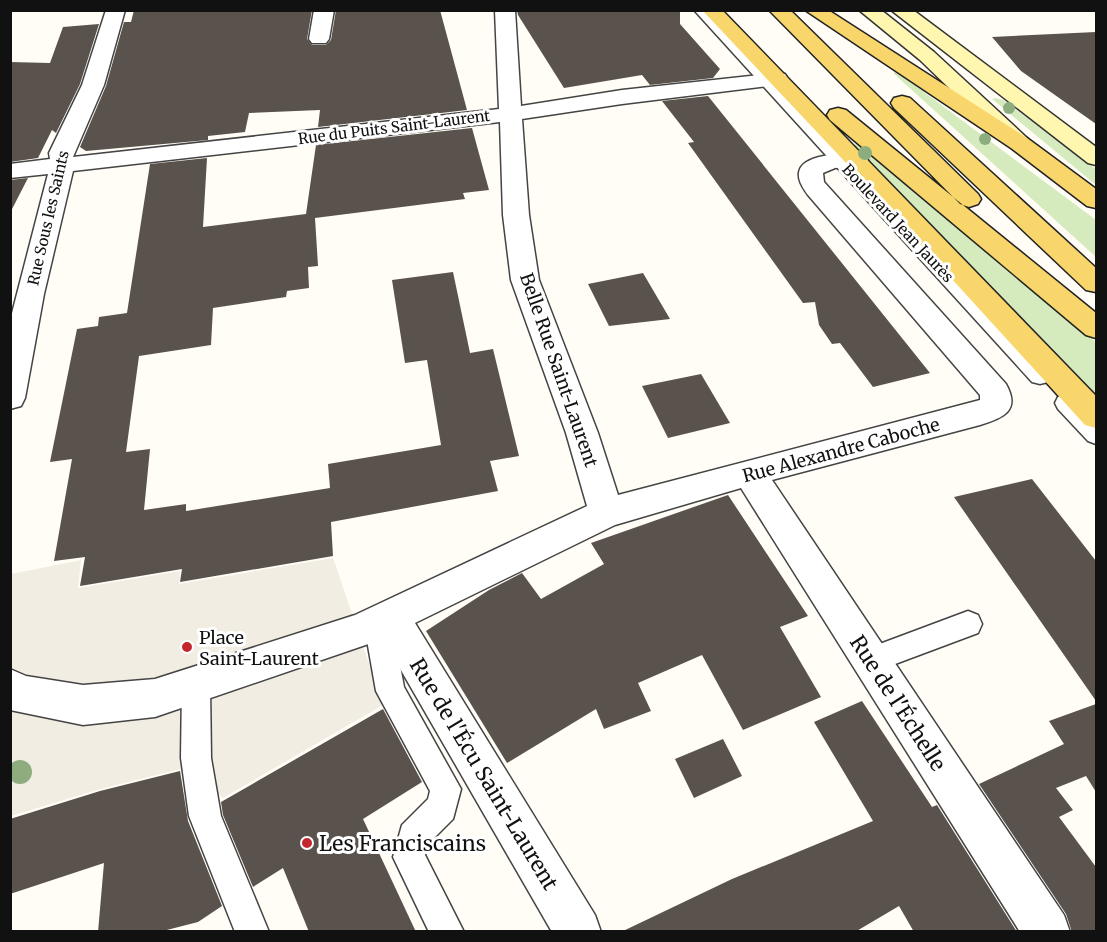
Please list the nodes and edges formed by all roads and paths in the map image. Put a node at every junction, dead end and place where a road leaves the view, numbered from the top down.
1 (116, 10) edge
2 (324, 10) edge
3 (505, 10) edge
4 (701, 10) edge
5 (711, 10) edge
6 (724, 10) edge
7 (778, 10) edge
8 (804, 10) edge
9 (814, 10) edge
10 (868, 10) edge
11 (900, 10) edge
12 (320, 39) dead end
13 (771, 80) junction
14 (510, 114) junction
15 (1019, 143) junction
16 (1096, 158) edge
17 (847, 160) junction
18 (62, 166) junction
19 (10, 171) edge
20 (1096, 201) edge
21 (1096, 283) edge
22 (20, 296) edge
23 (1096, 326) edge
24 (10, 398) edge
25 (1096, 416) edge
26 (1096, 435) edge
27 (750, 474) junction
28 (606, 513) junction
29 (377, 623) junction
30 (968, 624) dead end
31 (871, 660) junction
32 (196, 686) junction
33 (10, 688) edge
34 (252, 932) edge
35 (447, 932) edge
36 (578, 932) edge
37 (1047, 932) edge

1 - 18 street, Rue Sous les Saints
2 - 12 street
3 - 14 street, Belle Rue Saint-Laurent
4 - 13 lane, Boulevard Jean Jaurès
5 - 13 main road, Boulevard Jean Jaurès
6 - 23 main road
7 - 23 main road
8 - 21 main road
9 - 15 main road
10 - 15 street
11 - 16 street
13 - 14 street, Rue du Puits Saint-Laurent
13 - 17 main road, Boulevard Jean Jaurès
14 - 18 street, Rue du Puits Saint-Laurent
14 - 28 street, Belle Rue Saint-Laurent
15 - 20 main road
17 - 25 main road, Boulevard Jean Jaurès
17 - 26 lane, Boulevard Jean Jaurès
17 - 27 street, Rue Alexandre Caboche
18 - 19 street, Rue du Puits Saint-Laurent
18 - 22 street, Rue Sous les Saints
22 - 24 street, Rue Sous les Saints
27 - 28 street, Rue Alexandre Caboche
27 - 31 street, Rue de l'Échelle
28 - 29 street, Rue Alexandre Caboche
29 - 32 street
29 - 35 lane
29 - 36 street, Rue de l'Écu Saint-Laurent
30 - 31 lane
31 - 37 street, Rue de l'Échelle
32 - 33 street
32 - 34 lane

